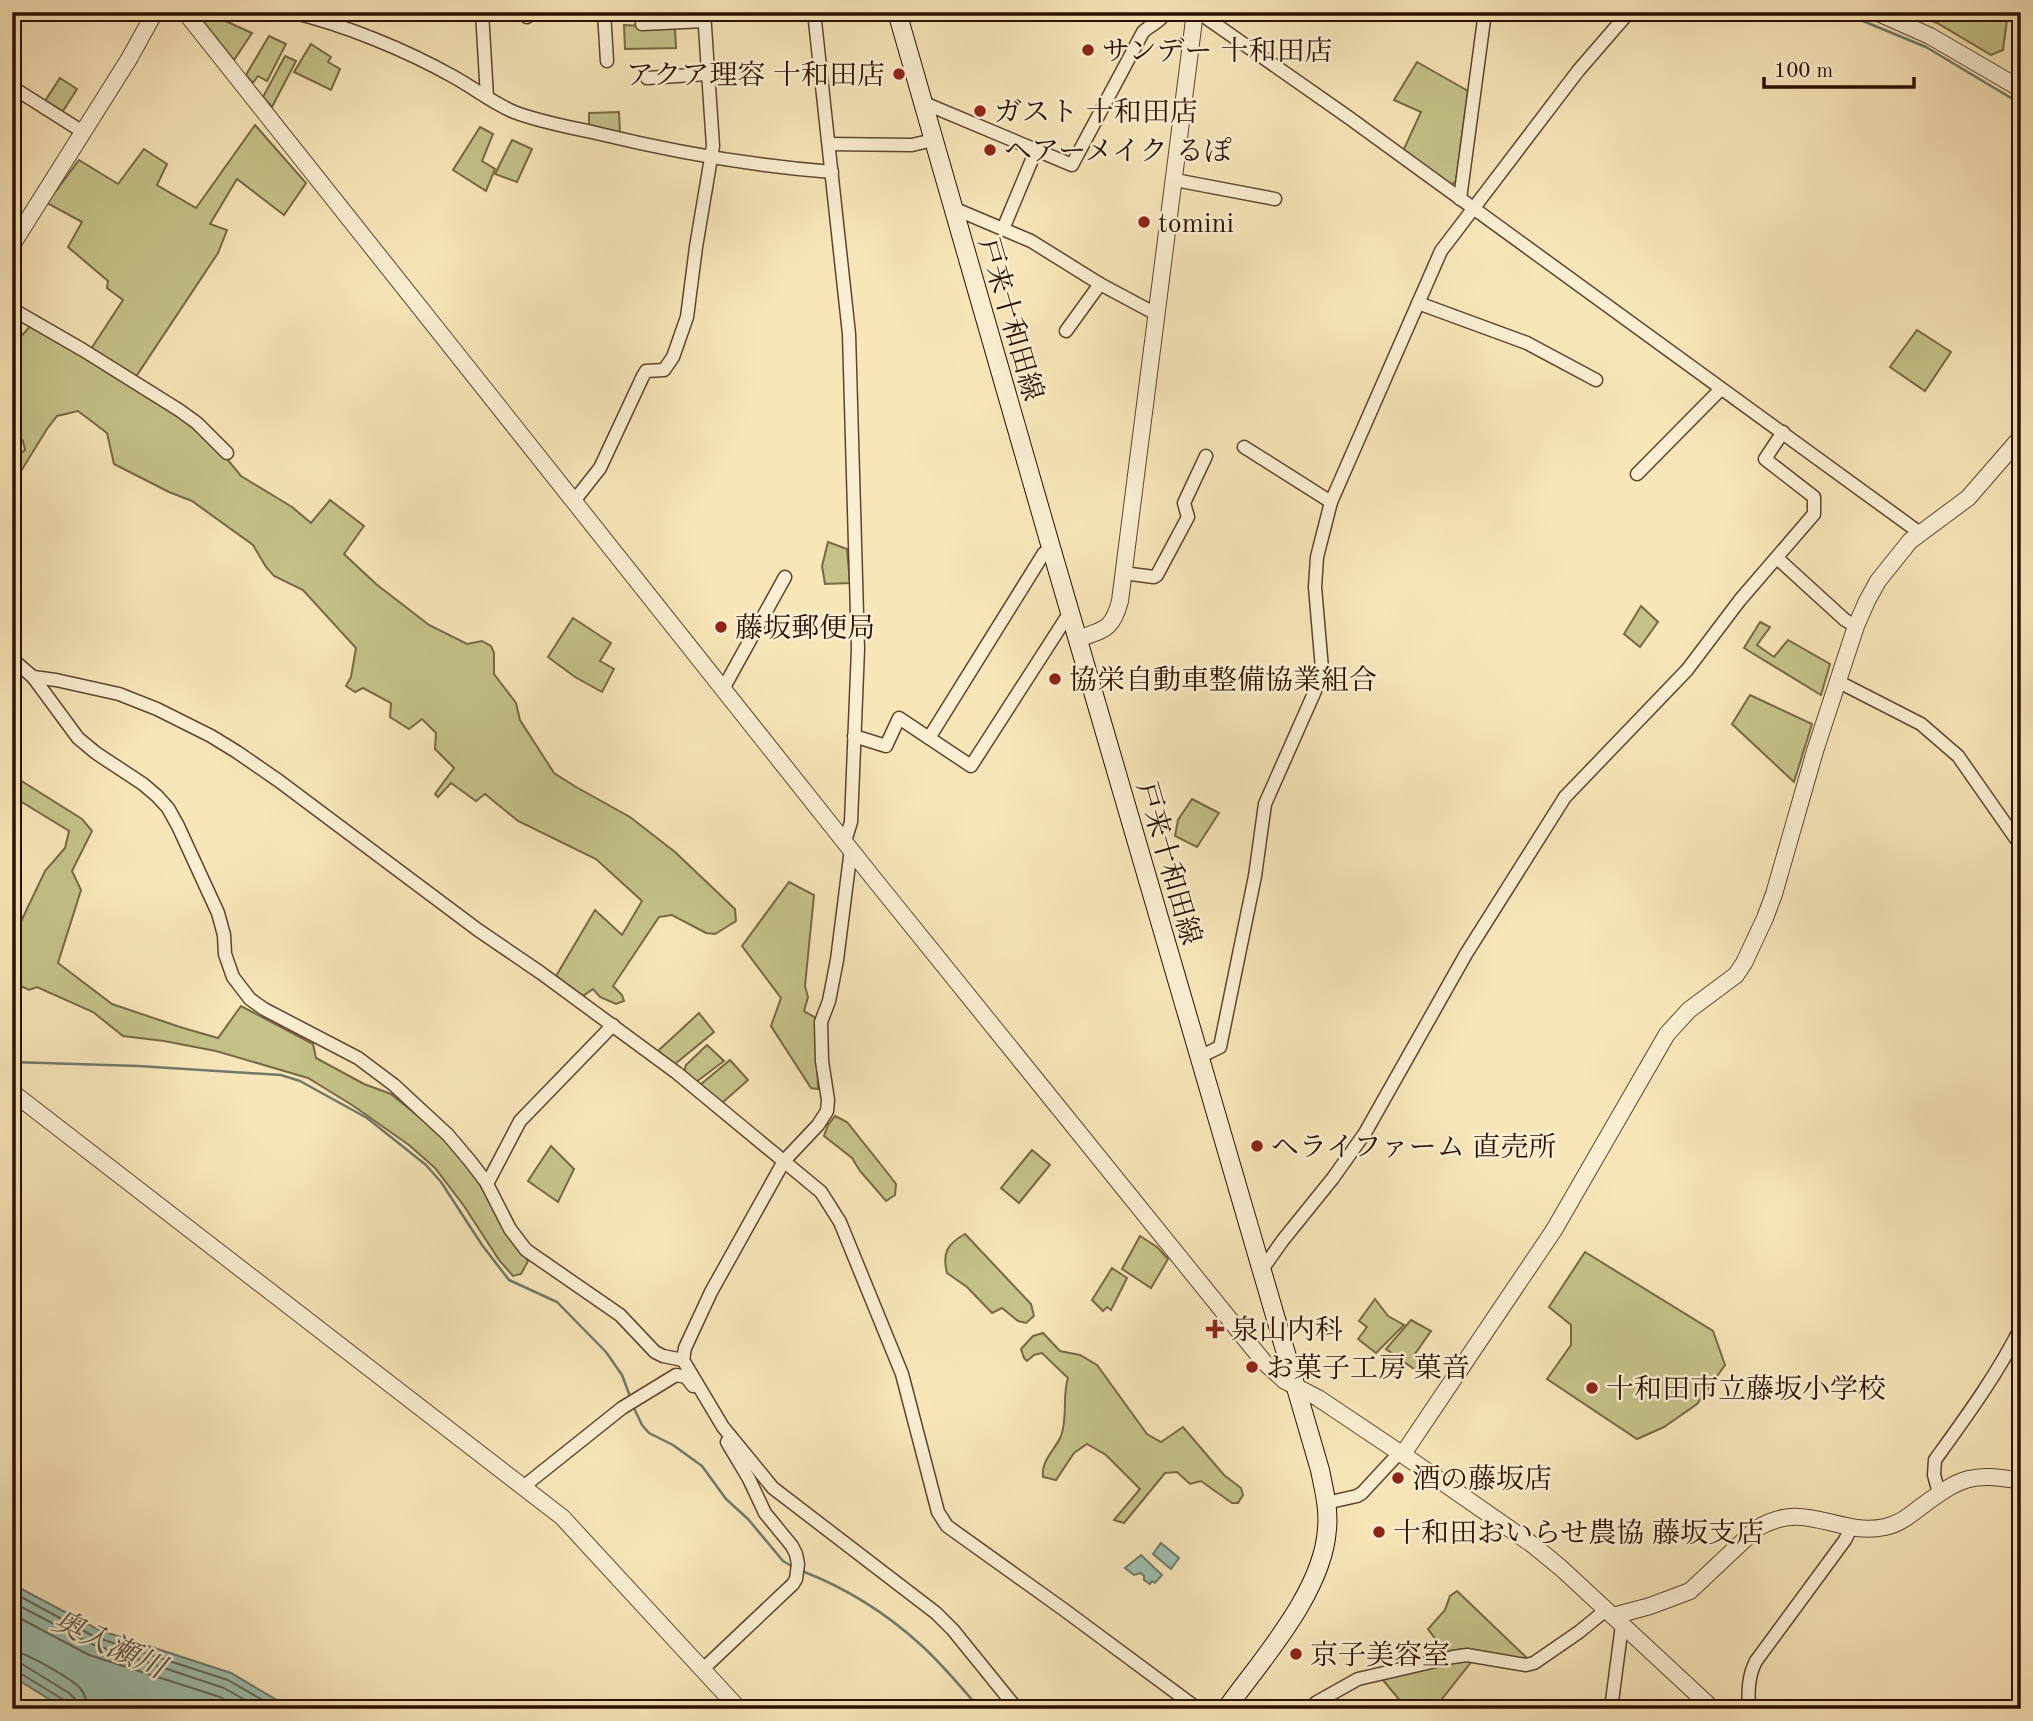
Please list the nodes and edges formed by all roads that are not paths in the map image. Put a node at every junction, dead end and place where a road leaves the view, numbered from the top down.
1 (155, 12) edge
2 (185, 12) edge
3 (291, 12) edge
4 (482, 12) edge
5 (604, 12) edge
6 (814, 12) edge
7 (897, 12) edge
8 (1166, 12) edge
9 (1196, 12) edge
10 (1485, 12) edge
11 (1629, 12) edge
12 (1876, 12) edge
13 (704, 17) edge
14 (642, 24) dead end
15 (607, 61) dead end
16 (707, 75) junction
17 (647, 78) dead end
18 (12, 87) edge
19 (2021, 89) edge
20 (487, 97) junction
21 (924, 103) junction
22 (83, 132) junction
23 (933, 140) junction
24 (829, 144) junction
25 (1037, 150) junction
26 (711, 157) junction
27 (832, 172) junction
28 (1175, 180) junction
29 (1275, 199) dead end
30 (1460, 199) junction
31 (953, 208) junction
32 (1474, 210) junction
33 (1003, 229) junction
34 (12, 245) edge
35 (1100, 284) junction
36 (1418, 303) junction
37 (12, 309) edge
38 (1156, 314) junction
39 (1066, 331) dead end
40 (1596, 380) dead end
41 (1721, 389) junction
42 (1783, 432) junction
43 (2021, 437) edge
44 (1244, 447) dead end
45 (227, 453) dead end
46 (1206, 456) dead end
47 (1637, 474) dead end
48 (574, 501) junction
49 (1331, 502) junction
50 (1920, 533) junction
51 (1052, 551) junction
52 (1777, 558) junction
53 (1124, 573) junction
54 (785, 578) dead end
55 (1070, 612) junction
56 (1856, 626) junction
57 (1078, 639) junction
58 (12, 659) edge
59 (33, 677) junction
60 (1837, 681) junction
61 (723, 689) junction
62 (854, 736) junction
63 (929, 738) junction
64 (848, 845) junction
65 (2021, 846) edge
66 (613, 1025) junction
67 (1199, 1057) junction
68 (12, 1092) edge
69 (784, 1161) junction
70 (487, 1184) junction
71 (1261, 1271) junction
72 (2021, 1327) edge
73 (683, 1360) junction
74 (1296, 1388) junction
75 (704, 1395) junction
76 (720, 1423) junction
77 (1401, 1453) junction
78 (2021, 1480) edge
79 (523, 1487) junction
80 (1939, 1493) junction
81 (1326, 1503) junction
82 (1851, 1528) junction
83 (1614, 1617) junction
84 (703, 1670) junction
85 (739, 1709) edge
86 (1017, 1709) edge
87 (1198, 1709) edge
88 (1226, 1709) edge
89 (1310, 1709) edge
90 (1611, 1709) edge
91 (1713, 1709) edge
92 (1749, 1709) edge

1 - 22 street
2 - 48 street
3 - 20 street
4 - 20 street
5 - 15 street
6 - 24 street
7 - 21 main road, 戸来十和田線
8 - 25 street
9 - 28 street
9 - 30 street
10 - 30 street
11 - 32 street
12 - 19 street
13 - 14 street
13 - 16 street
16 - 17 street
16 - 26 street
18 - 22 street
20 - 26 street
21 - 23 main road, 戸来十和田線
21 - 25 street
22 - 34 street
23 - 24 street
23 - 31 main road, 戸来十和田線
24 - 27 street
25 - 33 street
26 - 27 street
26 - 48 street
27 - 62 street
28 - 29 street
28 - 38 street
30 - 32 street
31 - 33 street
31 - 51 main road, 戸来十和田線
32 - 36 street
32 - 41 street
33 - 35 street
35 - 38 street
35 - 39 street
36 - 40 street
36 - 49 street
37 - 45 street
38 - 53 street
41 - 42 street
41 - 47 street
42 - 50 street
42 - 52 street
43 - 50 street
44 - 49 street
46 - 53 street
48 - 61 street
49 - 67 street
50 - 56 street
51 - 55 main road, 戸来十和田線
51 - 63 street
52 - 56 street
52 - 71 street
53 - 57 street
54 - 61 street
55 - 57 main road, 戸来十和田線
55 - 63 street
56 - 60 street
57 - 67 main road, 戸来十和田線
58 - 59 street
59 - 66 street
59 - 70 street
60 - 65 street
60 - 77 street
61 - 64 street
62 - 63 street
62 - 64 street
64 - 69 street
64 - 74 street
66 - 69 street
66 - 70 street
67 - 71 main road, 戸来十和田線
68 - 79 street
69 - 73 street
69 - 87 street
70 - 73 street
71 - 74 main road, 戸来十和田線
72 - 80 street
73 - 75 street
74 - 77 street
74 - 81 main road, 戸来十和田線
75 - 76 street
75 - 79 street
76 - 84 street
76 - 86 street
77 - 81 street
77 - 83 street
78 - 80 street
79 - 84 street
80 - 82 street
81 - 88 main road, 戸来十和田線
82 - 83 street
82 - 92 street
83 - 89 street
83 - 90 street
83 - 91 street
84 - 85 street

